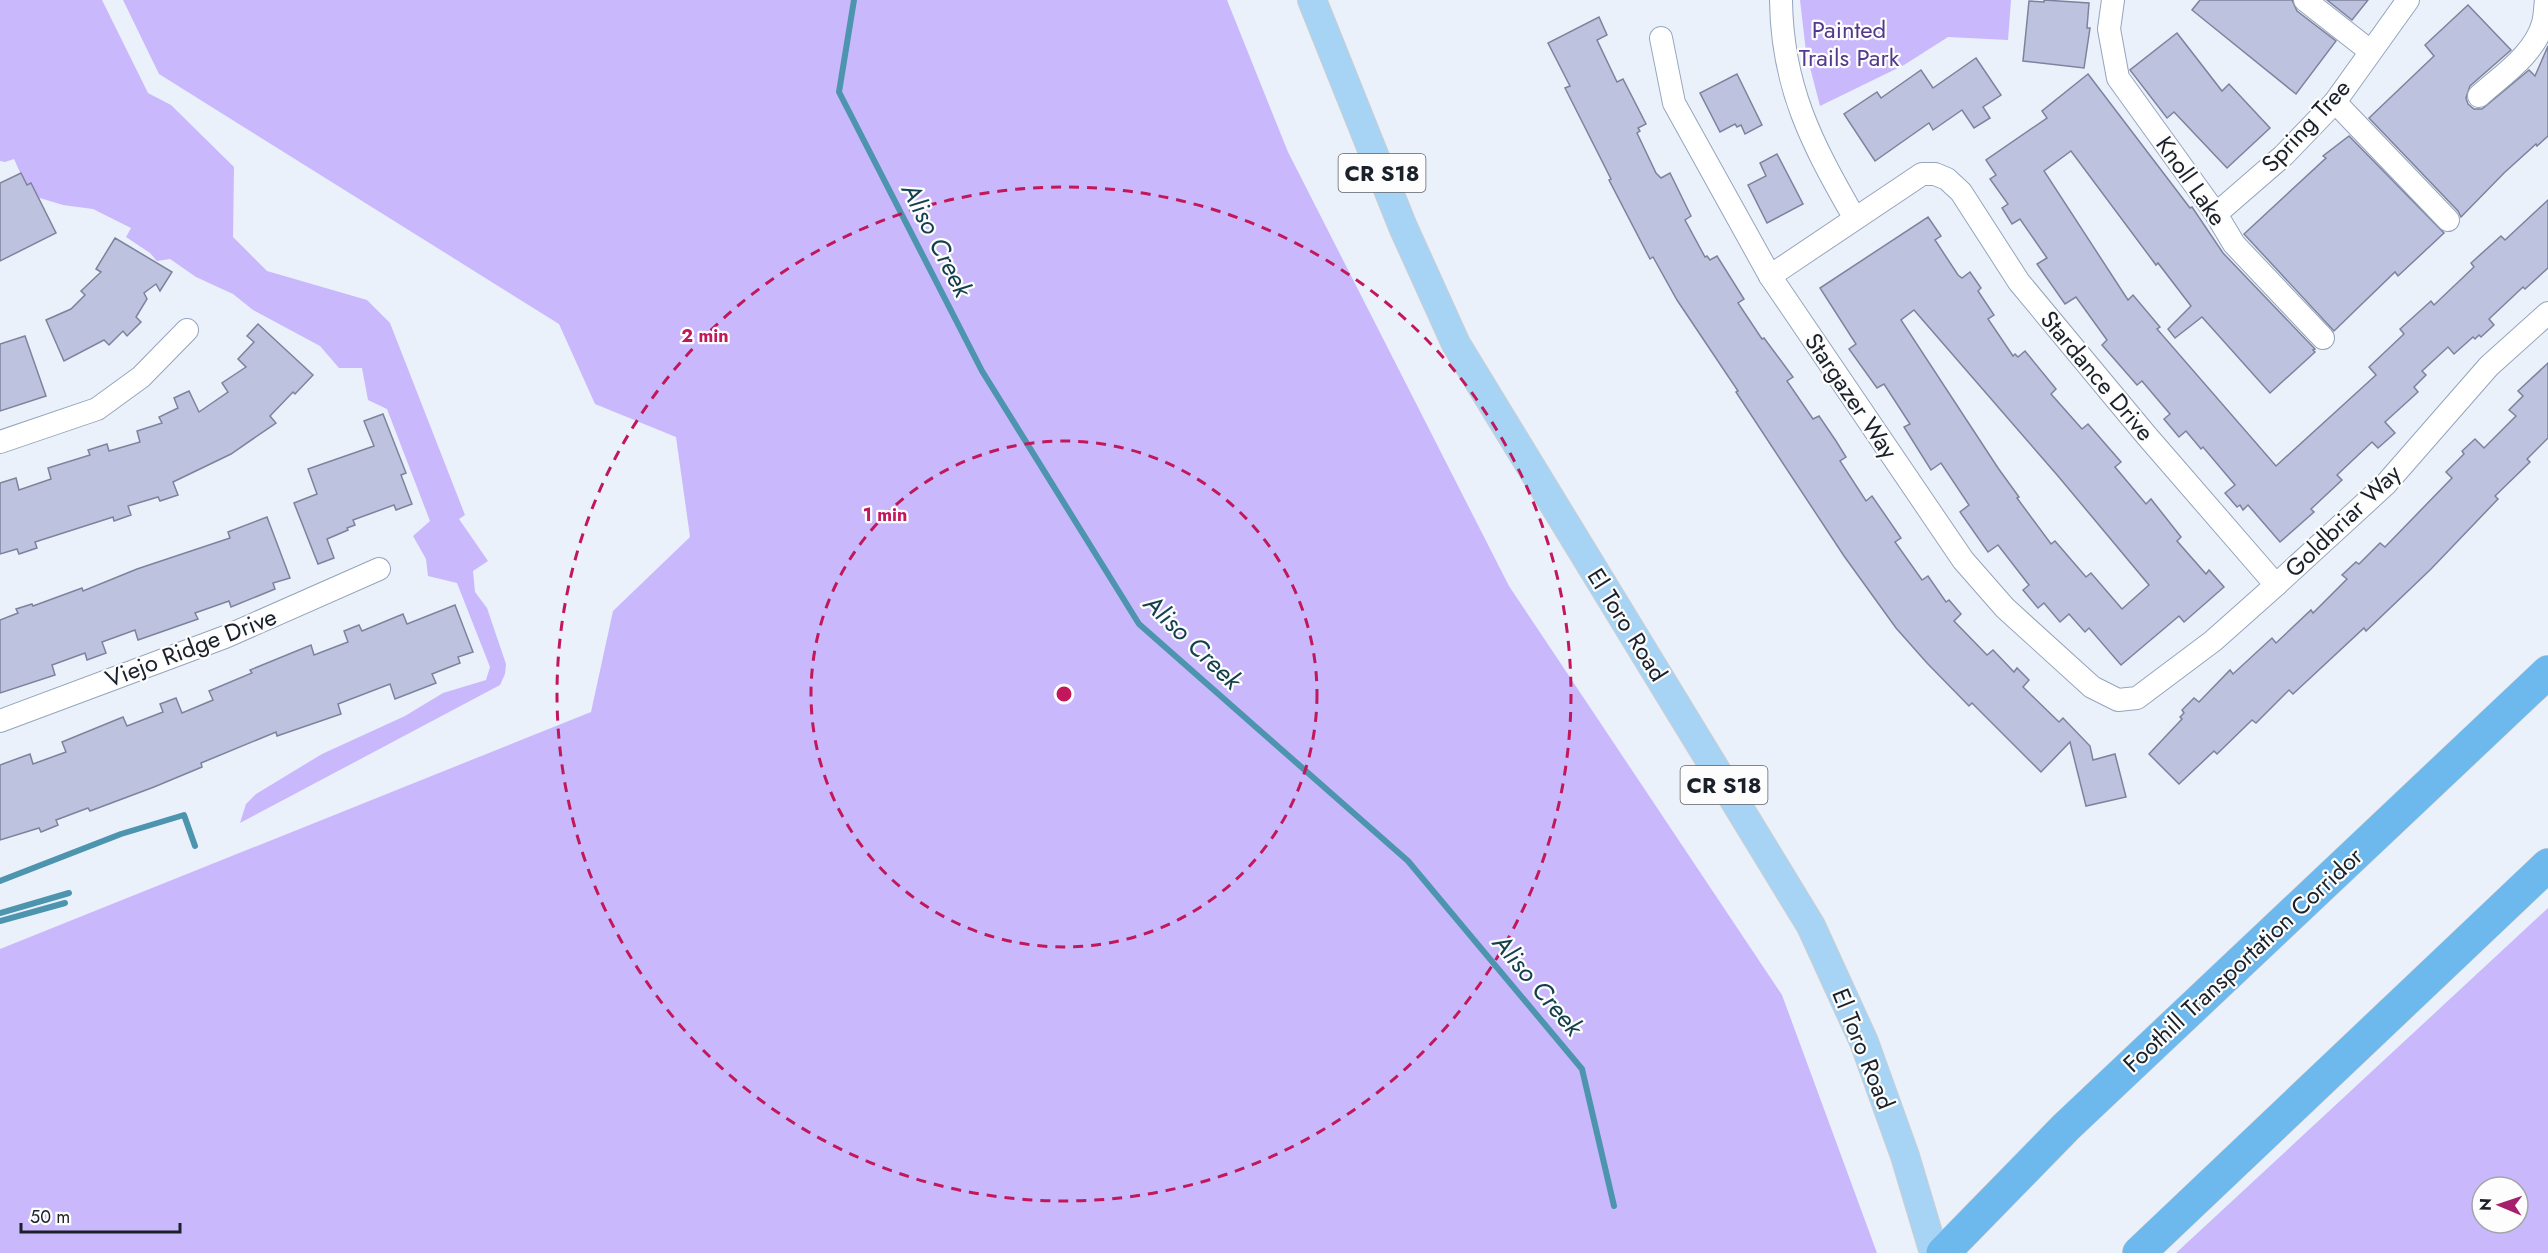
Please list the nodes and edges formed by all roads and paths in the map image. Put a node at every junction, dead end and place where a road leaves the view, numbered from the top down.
1 (1311, 0) edge
2 (1781, 0) edge
3 (2113, 0) edge
4 (2305, 0) edge
5 (2408, 0) edge
6 (2546, 0) edge
7 (1661, 38) dead end
8 (2370, 51) junction
9 (2479, 96) dead end
10 (2335, 102) junction
11 (2216, 214) junction
12 (1854, 218) junction
13 (2448, 220) dead end
14 (1770, 276) junction
15 (2548, 313) edge
16 (187, 330) dead end
17 (2323, 338) dead end
18 (0, 442) edge
19 (379, 569) dead end
20 (2276, 585) junction
21 (2548, 672) edge
22 (2118, 700) joint
23 (0, 721) edge
24 (2548, 865) edge
25 (1934, 1253) edge
26 (1943, 1253) edge
27 (2139, 1253) edge

1 - 25 main road, El Toro Road / CR S18
2 - 12 street
3 - 11 street, Knoll Lake
4 - 8 street
5 - 8 street, Spring Tree
6 - 9 street
7 - 14 street, Stargazer Way
8 - 10 street, Spring Tree
10 - 11 street, Spring Tree
10 - 13 street
11 - 17 street, Knoll Lake
12 - 14 street
12 - 20 street, Stardance Drive
14 - 22 street, Stargazer Way
15 - 20 street, Goldbriar Way
16 - 18 street
19 - 23 street, Viejo Ridge Drive
20 - 22 street, Goldbriar Way
21 - 26 highway, Foothill Transportation Corridor
24 - 27 highway

